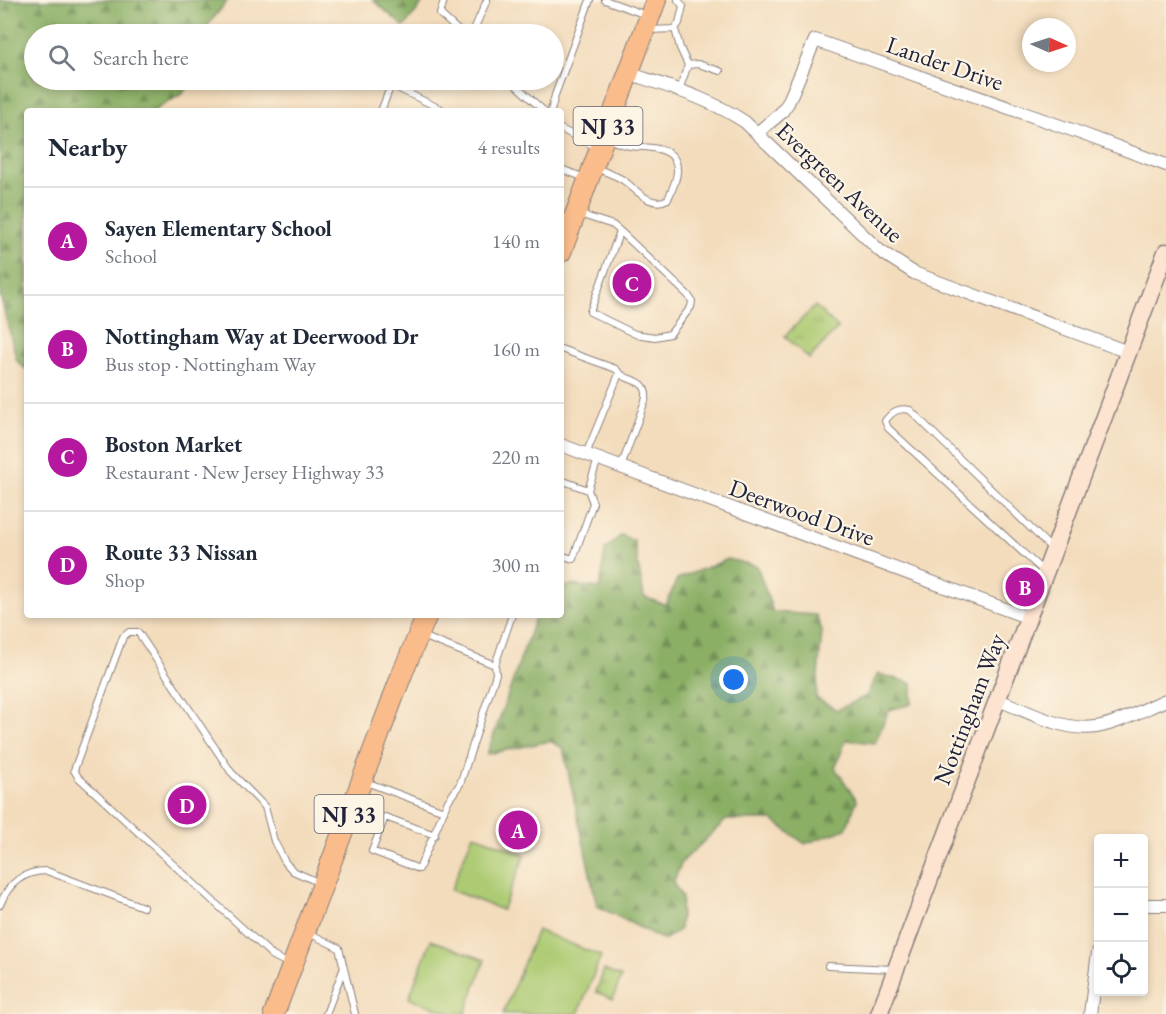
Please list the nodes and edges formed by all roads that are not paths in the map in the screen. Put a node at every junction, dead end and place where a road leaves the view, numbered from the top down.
1 (444, 0) edge
2 (487, 0) edge
3 (590, 0) edge
4 (605, 0) edge
5 (680, 3) edge
6 (650, 16) edge
7 (451, 24) edge
8 (476, 24) edge
9 (675, 28) junction
10 (688, 65) junction
11 (564, 71) edge
12 (720, 71) dead end
13 (628, 73) junction
14 (389, 90) edge
15 (401, 90) edge
16 (521, 90) edge
17 (557, 90) edge
18 (679, 90) junction
19 (382, 108) edge
20 (439, 108) edge
21 (541, 108) edge
22 (552, 108) edge
23 (564, 131) edge
24 (757, 133) junction
25 (596, 158) junction
26 (1166, 165) edge
27 (564, 168) edge
28 (576, 213) junction
29 (620, 231) junction
30 (564, 240) edge
31 (1166, 252) edge
32 (564, 350) edge
33 (1128, 352) junction
34 (619, 374) junction
35 (564, 446) edge
36 (592, 457) junction
37 (621, 467) junction
38 (564, 481) edge
39 (588, 490) junction
40 (1054, 551) junction
41 (564, 556) edge
42 (1045, 573) junction
43 (426, 618) edge
44 (511, 618) edge
45 (1029, 618) junction
46 (420, 635) junction
47 (495, 665) junction
48 (998, 700) junction
49 (1166, 700) edge
50 (362, 781) junction
51 (444, 811) junction
52 (435, 834) junction
53 (323, 884) junction
54 (0, 905) edge
55 (1166, 905) edge
56 (1148, 906) edge
57 (143, 907) dead end
58 (305, 931) junction
59 (292, 965) junction
60 (828, 966) dead end
61 (344, 968) junction
62 (896, 969) junction
63 (1094, 984) edge
64 (274, 1014) edge
65 (326, 1014) edge
66 (355, 1014) edge
67 (879, 1014) edge
68 (1090, 1014) edge

1 - 7 lane
2 - 8 lane
3 - 11 lane
4 - 6 lane
5 - 9 lane
6 - 9 lane
6 - 13 main road, NJ 33
9 - 10 lane
10 - 12 lane
10 - 18 lane
13 - 18 street, Evergreen Avenue
13 - 25 main road, NJ 33
14 - 19 lane
15 - 20 lane
16 - 21 lane
17 - 22 lane
18 - 24 street, Evergreen Avenue
23 - 25 lane
24 - 26 street, Lander Drive
24 - 33 street, Evergreen Avenue
25 - 25 lane
25 - 27 lane
25 - 28 main road, NJ 33
28 - 29 lane
28 - 30 main road, NJ 33
29 - 29 lane
31 - 33 street, Nottingham Way
32 - 34 lane
33 - 40 street, Nottingham Way
34 - 36 lane
34 - 37 lane
35 - 36 street, Deerwood Drive
36 - 37 street, Deerwood Drive
36 - 39 lane
37 - 45 street, Deerwood Drive
38 - 39 lane
39 - 41 lane
40 - 42 street, Nottingham Way
40 - 42 lane
42 - 45 street, Nottingham Way
43 - 46 main road, NJ 33
44 - 47 lane
45 - 48 street, Nottingham Way
46 - 47 lane
46 - 50 main road, NJ 33
47 - 51 lane
48 - 49 street
48 - 62 street, Nottingham Way
50 - 51 lane
50 - 53 main road, NJ 33
51 - 52 lane
52 - 52 lane
53 - 58 main road, NJ 33
53 - 59 lane
54 - 57 lane
55 - 56 street
58 - 59 main road, NJ 33
58 - 61 lane
59 - 64 main road, NJ 33
60 - 62 lane
61 - 65 lane
61 - 66 lane
62 - 67 street, Nottingham Way
63 - 68 street

